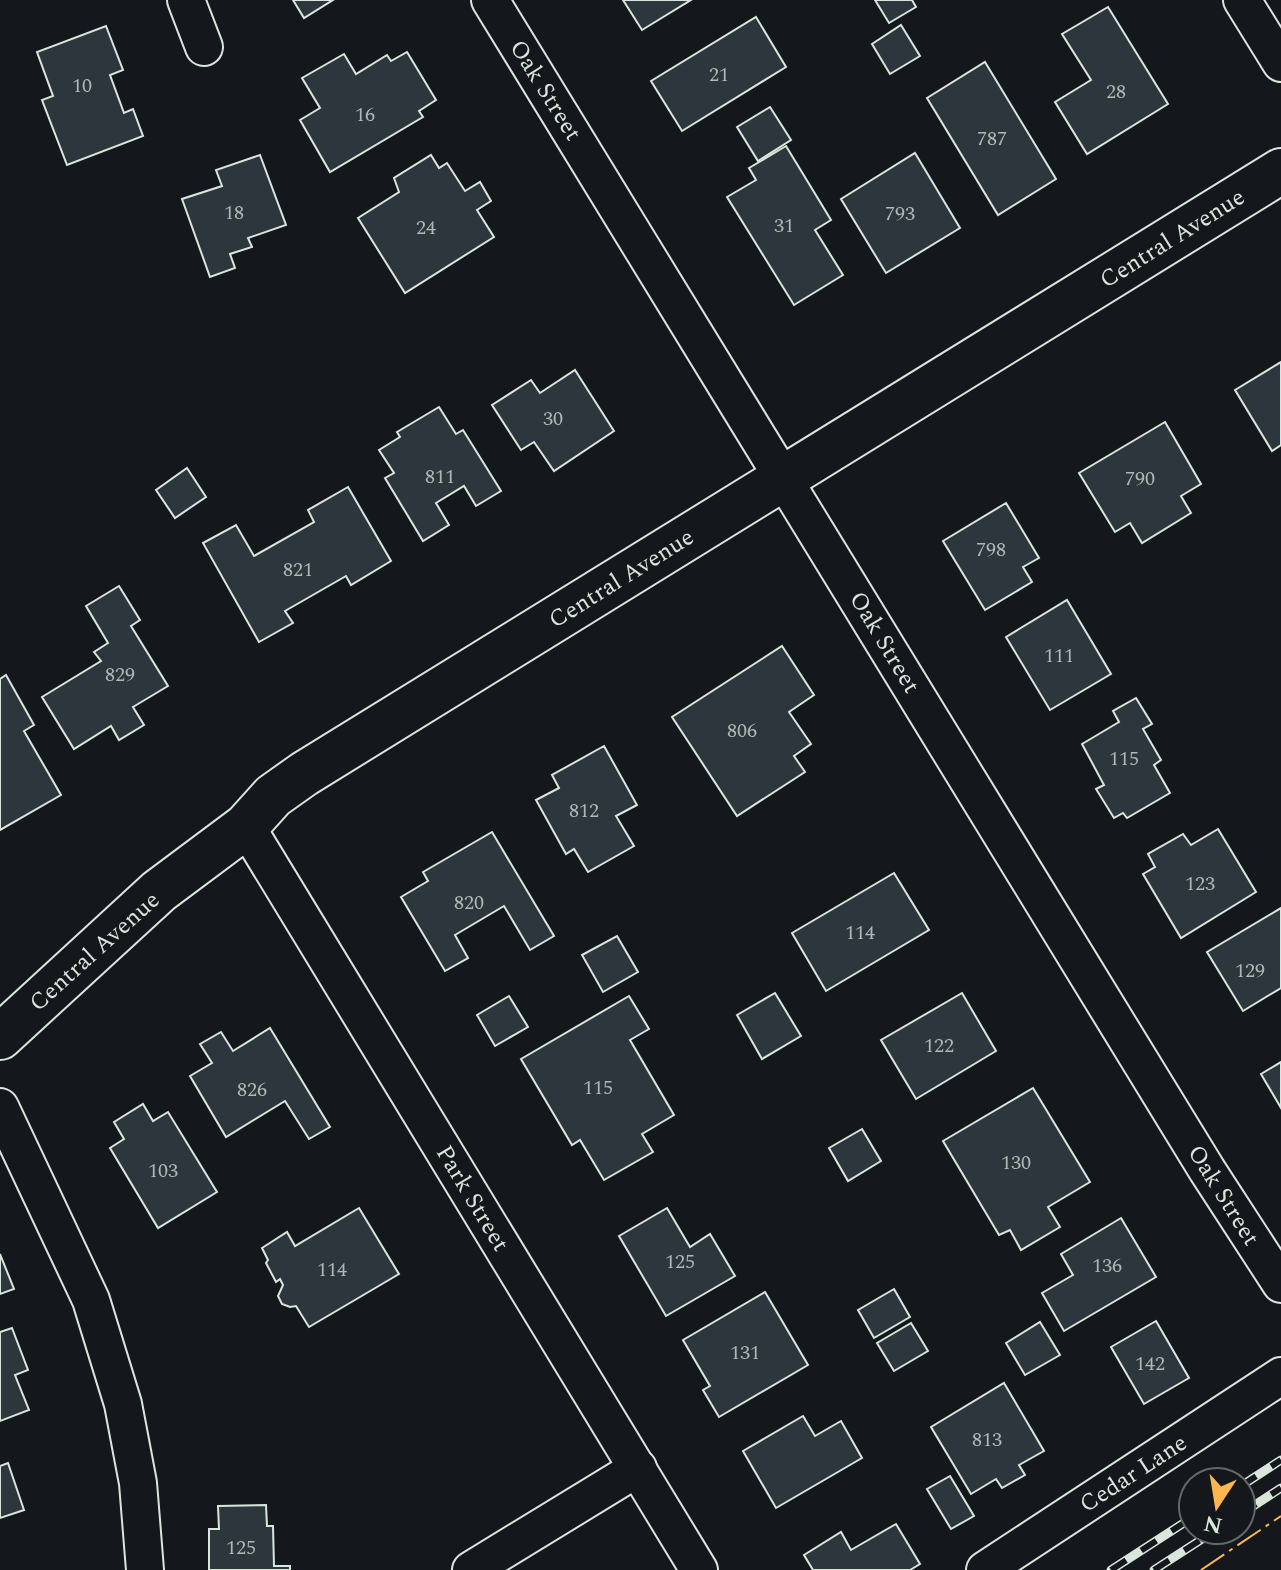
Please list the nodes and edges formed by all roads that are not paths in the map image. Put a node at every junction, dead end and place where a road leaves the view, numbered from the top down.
1 (186, 0) edge
2 (490, 0) edge
3 (1242, 0) edge
4 (204, 47) dead end
5 (1281, 63) edge
6 (1281, 171) edge
7 (784, 477) junction
8 (246, 826) junction
9 (0, 1037) edge
10 (0, 1107) edge
11 (1281, 1284) edge
12 (1281, 1376) edge
13 (638, 1468) junction
14 (145, 1570) edge
15 (471, 1570) edge
16 (699, 1570) edge
17 (985, 1570) edge

1 - 4 street
2 - 7 street, Oak Street
3 - 5 street
6 - 7 street, Central Avenue
7 - 8 street, Central Avenue
7 - 11 street, Oak Street
8 - 9 street, Central Avenue
8 - 13 street, Park Street
10 - 14 street
12 - 17 street, Cedar Lane
13 - 15 street
13 - 16 street, Park Street

